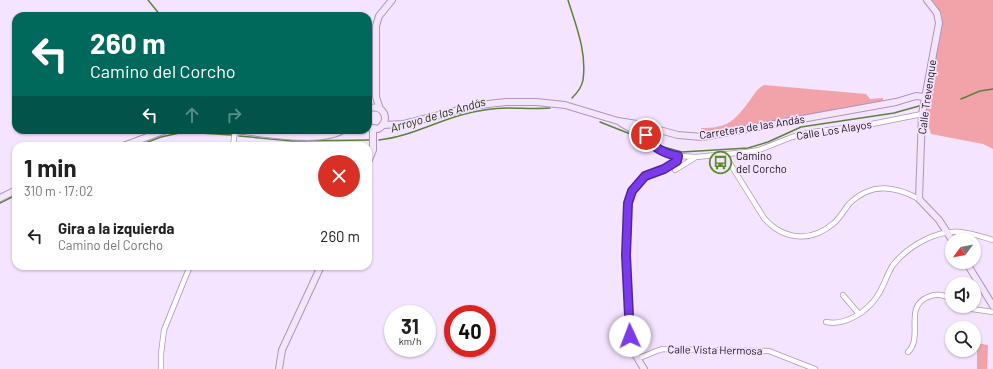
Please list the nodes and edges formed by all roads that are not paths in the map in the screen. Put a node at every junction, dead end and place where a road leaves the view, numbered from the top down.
1 (392, 0) edge
2 (927, 0) edge
3 (376, 97) junction
4 (924, 97) junction
5 (372, 103) edge
6 (372, 108) edge
7 (380, 109) junction
8 (922, 114) junction
9 (385, 116) junction
10 (618, 121) junction
11 (396, 124) junction
12 (637, 124) junction
13 (383, 125) junction
14 (650, 127) junction
15 (372, 128) edge
16 (155, 134) edge
17 (278, 134) edge
18 (332, 134) edge
19 (372, 134) edge
20 (647, 136) junction
21 (134, 142) edge
22 (372, 152) edge
23 (670, 154) junction
24 (724, 154) junction
25 (696, 157) junction
26 (678, 158) junction
27 (672, 168) junction
28 (12, 192) edge
29 (0, 198) edge
30 (919, 199) junction
31 (948, 233) joint
32 (968, 233) edge
33 (945, 234) edge
34 (981, 236) edge
35 (993, 240) edge
36 (970, 269) edge
37 (188, 270) edge
38 (319, 270) edge
39 (843, 295) dead end
40 (945, 296) edge
41 (993, 306) edge
42 (981, 310) edge
43 (993, 312) edge
44 (859, 314) junction
45 (826, 322) dead end
46 (908, 352) dead end
47 (638, 358) junction
48 (161, 369) edge
49 (279, 369) edge
50 (644, 369) edge
51 (815, 369) edge

1 - 3 street
2 - 4 street, Calle Trevenque
3 - 5 street
3 - 7 street
4 - 8 street, Calle Trevenque
4 - 14 street, Carretera de las Andás
6 - 7 street
7 - 9 street
8 - 24 street, Calle Los Alayos
8 - 30 street, Calle Trevenque
9 - 11 street
9 - 13 street
10 - 11 street, Carretera de las Andás
10 - 12 street, Carretera de las Andás
10 - 20 street
11 - 13 street, Carretera de las Andás
12 - 14 street, Carretera de las Andás
12 - 20 street
13 - 15 street, Carretera de las Andás
14 - 20 street
16 - 21 street
17 - 18 street
19 - 22 street
20 - 23 street
23 - 26 street
23 - 27 street
24 - 25 street
24 - 30 street
25 - 26 street
25 - 27 street
26 - 27 street
27 - 47 street
28 - 29 street
30 - 31 street
31 - 32 street
33 - 44 street
34 - 35 street
36 - 41 street
37 - 48 street
38 - 49 street
39 - 44 street
40 - 46 street
42 - 43 street
44 - 45 street
47 - 50 street
47 - 51 street, Calle Vista Hermosa

